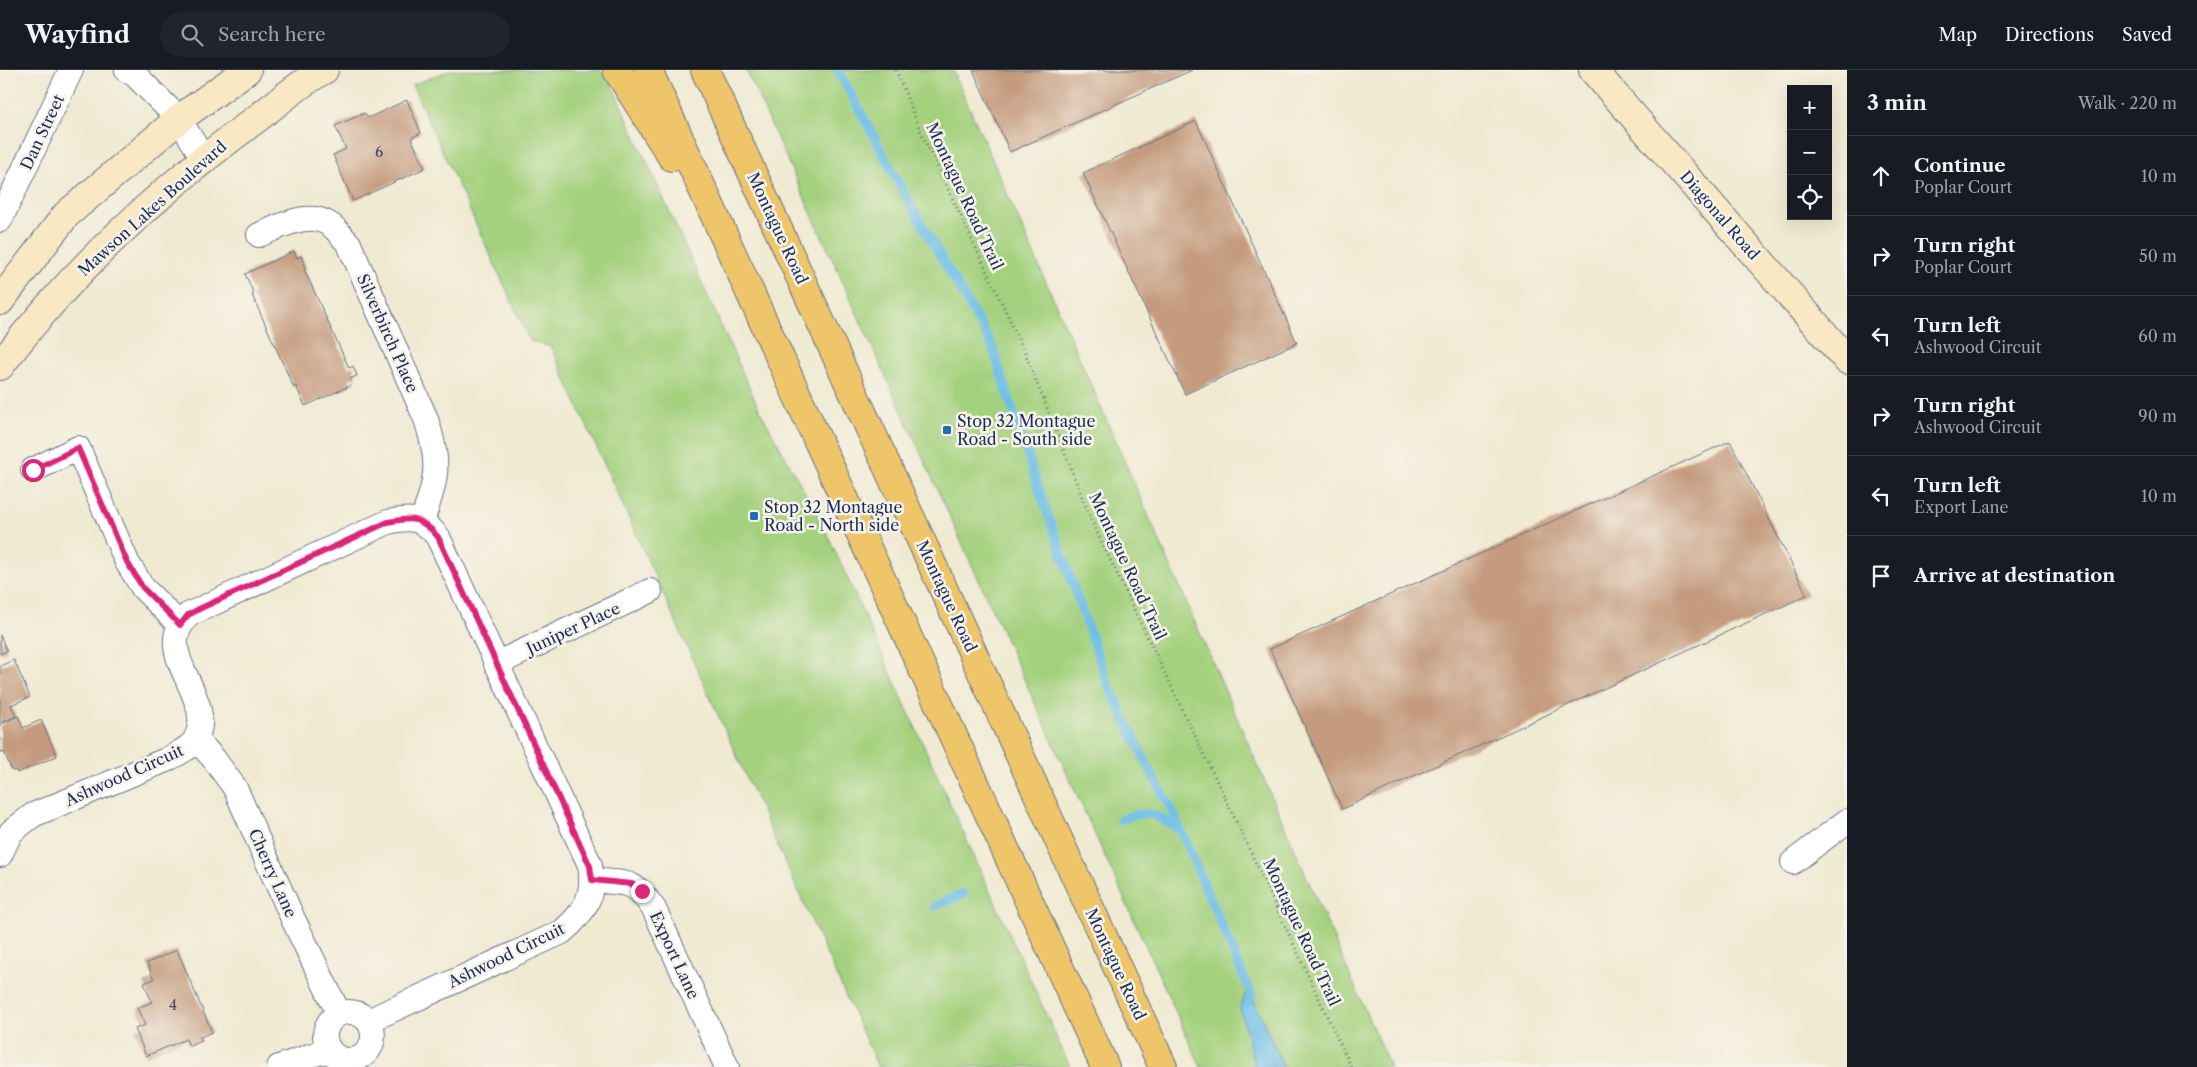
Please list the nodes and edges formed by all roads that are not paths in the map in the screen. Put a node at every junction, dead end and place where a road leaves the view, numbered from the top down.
1 (71, 70) edge
2 (127, 70) edge
3 (247, 70) edge
4 (324, 70) edge
5 (617, 70) edge
6 (648, 70) edge
7 (706, 70) edge
8 (1593, 70) edge
9 (180, 119) junction
10 (203, 158) junction
11 (0, 220) edge
12 (259, 235) dead end
13 (729, 248) junction
14 (0, 301) edge
15 (1847, 360) edge
16 (0, 366) edge
17 (33, 470) dead end
18 (422, 522) junction
19 (650, 591) dead end
20 (180, 625) junction
21 (496, 664) junction
22 (196, 739) junction
23 (1847, 821) edge
24 (0, 855) edge
25 (1793, 862) dead end
26 (592, 880) junction
27 (339, 1014) junction
28 (368, 1021) junction
29 (329, 1049) junction
30 (361, 1062) edge
31 (279, 1067) edge
32 (727, 1067) edge
33 (1105, 1067) edge
34 (1163, 1067) edge

1 - 11 street, Dan Street
2 - 9 street
3 - 9 street
4 - 10 street, Mawson Lakes Boulevard
5 - 13 main road
6 - 13 main road
7 - 34 main road, Montague Road
8 - 15 street, Diagonal Road
9 - 10 street
9 - 14 street
10 - 16 street, Mawson Lakes Boulevard
12 - 18 street, Silverbirch Place
13 - 33 main road
17 - 20 street
18 - 20 street
18 - 21 street, Ashwood Circuit
19 - 21 street, Juniper Place
20 - 22 street, Ashwood Circuit
21 - 26 street, Ashwood Circuit
22 - 24 street, Ashwood Circuit
22 - 27 street, Cherry Lane
23 - 25 street
26 - 28 street, Ashwood Circuit
26 - 32 street, Export Lane
27 - 28 street
27 - 29 street
28 - 30 street
29 - 30 street
29 - 31 street

